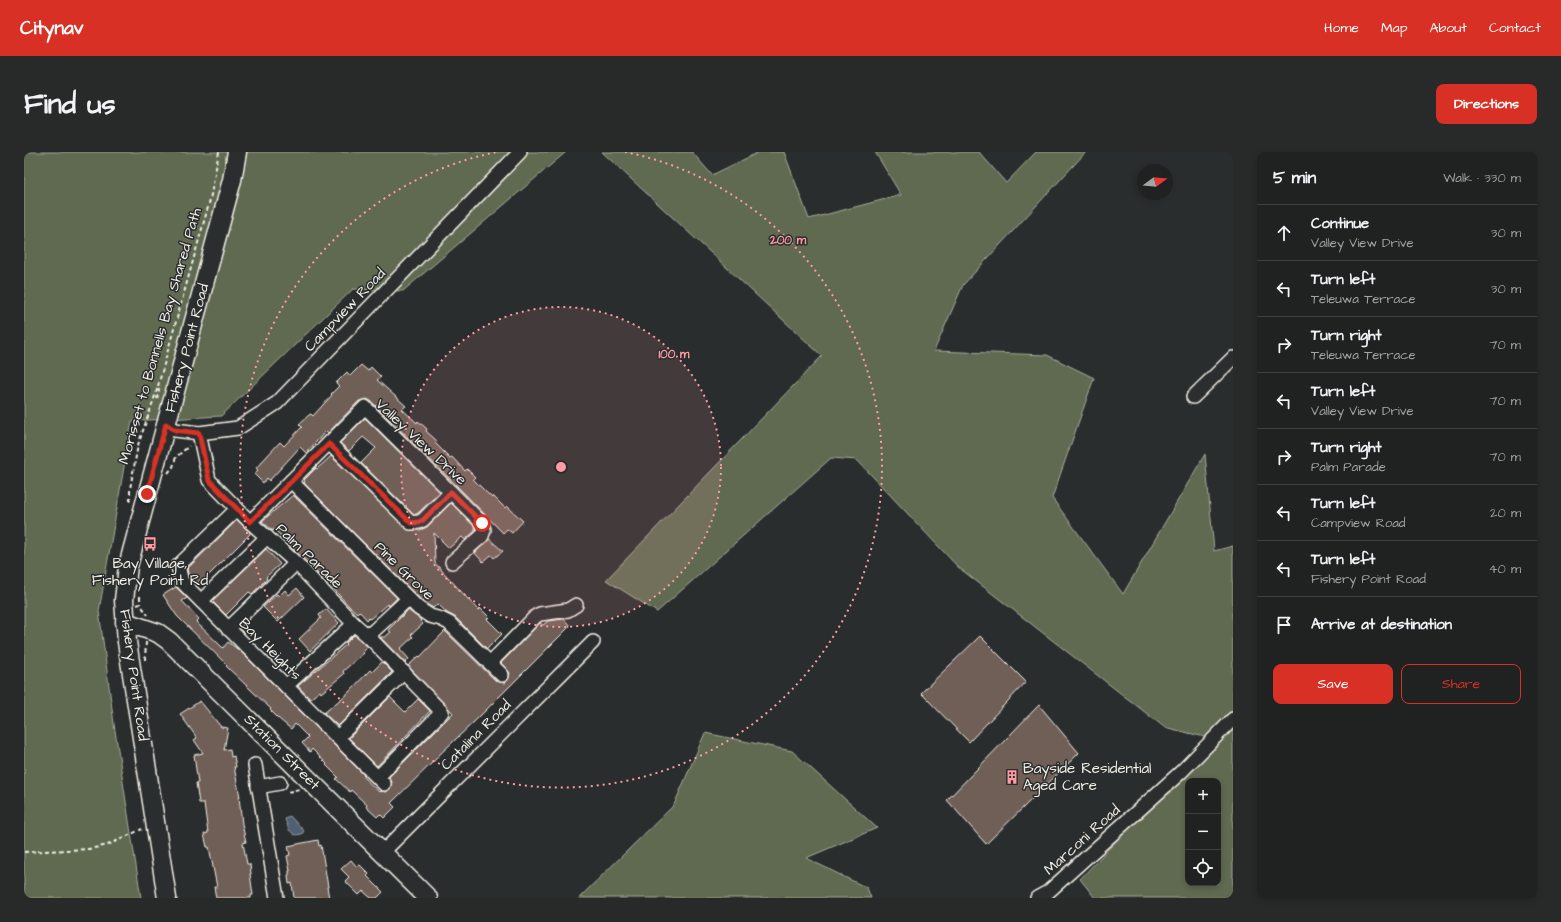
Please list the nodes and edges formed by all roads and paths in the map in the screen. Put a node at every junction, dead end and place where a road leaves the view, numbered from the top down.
1 (219, 152) edge
2 (237, 152) edge
3 (520, 152) edge
4 (1233, 358) edge
5 (1193, 397) dead end
6 (166, 424) junction
7 (199, 433) junction
8 (329, 444) junction
9 (190, 445) dead end
10 (165, 479) dead end
11 (291, 481) junction
12 (451, 492) junction
13 (130, 503) dead end
14 (237, 509) junction
15 (250, 522) junction
16 (267, 537) junction
17 (452, 562) dead end
18 (296, 563) junction
19 (140, 594) dead end
20 (408, 599) junction
21 (201, 602) junction
22 (140, 604) dead end
23 (576, 605) dead end
24 (125, 622) junction
25 (354, 624) junction
26 (228, 630) junction
27 (368, 636) junction
28 (593, 642) dead end
29 (490, 663) junction
30 (404, 672) junction
31 (502, 675) dead end
32 (286, 686) junction
33 (1233, 719) edge
34 (338, 737) junction
35 (255, 765) dead end
36 (381, 781) joint
37 (258, 787) junction
38 (283, 788) joint
39 (299, 789) dead end
40 (155, 823) junction
41 (24, 852) edge
42 (383, 852) junction
43 (1048, 897) edge
44 (167, 898) edge
45 (277, 898) edge
46 (428, 898) edge

1 - 13 path, Morisset to Bonnells Bay Shared Path
2 - 6 main road, Fishery Point Road
3 - 7 street, Campview Road
4 - 5 street
6 - 7 street, Campview Road
6 - 24 main road, Fishery Point Road
7 - 14 street, Palm Parade
8 - 11 street, Valley View Drive
8 - 12 street
8 - 12 street, Valley View Drive
9 - 10 path
11 - 15 street, Valley View Drive
11 - 20 street, Pine Grove
12 - 17 street, Valley View Drive
14 - 15 street, Palm Parade
14 - 21 street, Bay Heights
15 - 16 street, Palm Parade
16 - 18 street, Palm Parade
16 - 21 street
18 - 25 street, Palm Parade
18 - 26 street
19 - 22 path
20 - 27 street
20 - 29 street, Pine Grove
21 - 26 street, Bay Heights
23 - 29 street
24 - 40 main road, Fishery Point Road
24 - 42 main road, Station Street
25 - 27 street, Palm Parade
25 - 32 street
26 - 32 street, Bay Heights
27 - 30 street, Palm Parade
28 - 42 street, Catalina Road
29 - 31 street, Pine Grove
30 - 34 street
30 - 36 street, Palm Parade
32 - 34 street, Bay Heights
33 - 43 street, Marconi Road
34 - 36 street, Bay Heights
35 - 37 street
37 - 38 street
37 - 45 street
38 - 39 path
40 - 41 path
40 - 44 main road, Fishery Point Road
42 - 46 main road, Station Street

